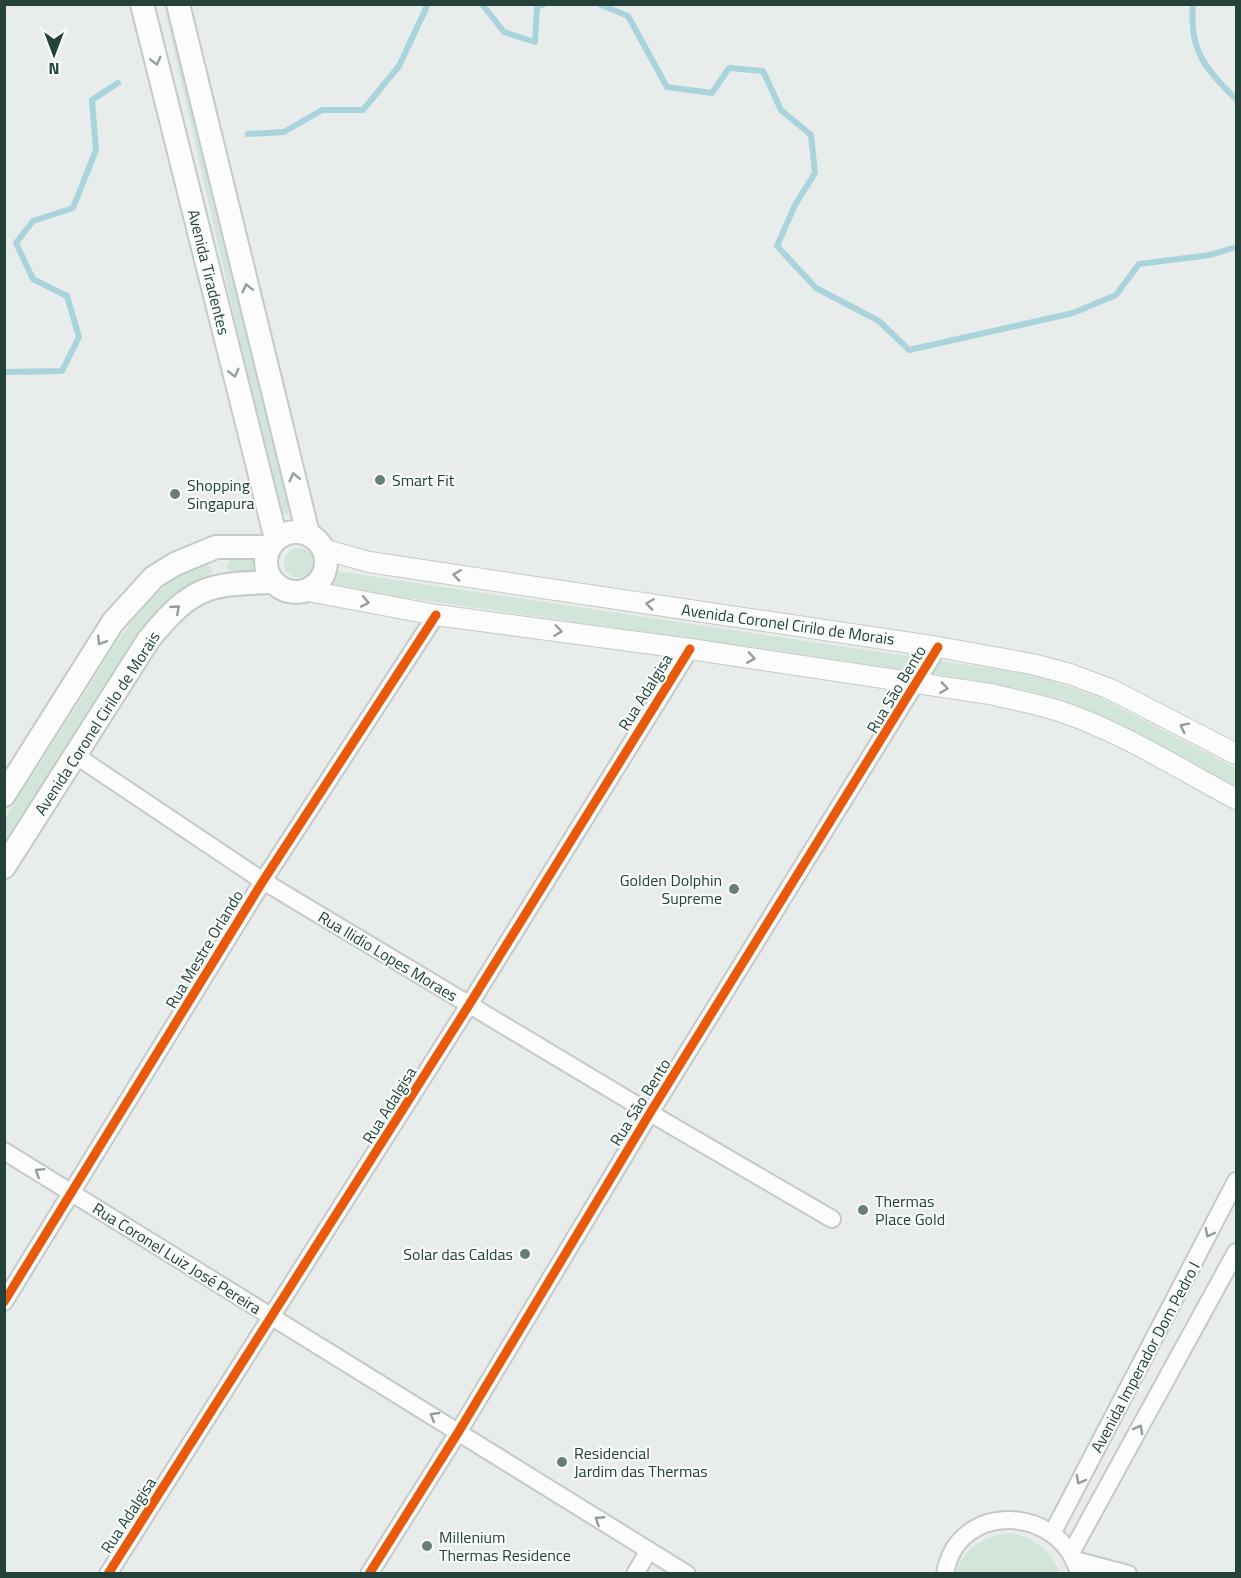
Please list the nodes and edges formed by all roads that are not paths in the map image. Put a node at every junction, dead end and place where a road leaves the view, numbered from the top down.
1 (142, 4) edge
2 (178, 4) edge
3 (316, 542) junction
4 (273, 543) junction
5 (216, 547) junction
6 (273, 582) junction
7 (226, 583) junction
8 (308, 591) junction
9 (436, 615) junction
10 (938, 647) junction
11 (690, 649) junction
12 (917, 684) junction
13 (1236, 754) edge
14 (75, 755) junction
15 (4, 795) edge
16 (1236, 799) edge
17 (4, 867) edge
18 (263, 881) junction
19 (469, 1005) junction
20 (650, 1113) junction
21 (4, 1151) edge
22 (1236, 1181) edge
23 (73, 1194) junction
24 (832, 1219) dead end
25 (1236, 1252) edge
26 (4, 1302) edge
27 (272, 1317) junction
28 (459, 1431) junction
29 (1053, 1532) junction
30 (648, 1552) junction
31 (1075, 1562) edge
32 (108, 1574) edge
33 (369, 1574) edge
34 (635, 1574) edge
35 (687, 1574) edge
36 (945, 1574) edge
37 (1128, 1574) edge

1 -> 4 main road, Avenida Tiradentes
3 -> 2 main road, Avenida Tiradentes
3 - 4 main road
3 - 8 main road
10 -> 3 street, Avenida Coronel Cirilo de Morais
4 - 5 main road
4 - 6 main road
5 - 7 main road
5 -> 15 main road
6 - 7 main road, Avenida Coronel Cirilo de Morais
6 - 8 main road
14 -> 7 main road, Avenida Coronel Cirilo de Morais
8 -> 9 street
9 -> 11 street
9 - 18 street, Rua Mestre Orlando
10 - 12 street, Rua São Bento
13 -> 10 street, Avenida Coronel Cirilo de Morais
11 -> 12 street
11 - 19 street, Rua Adalgisa
12 -> 16 street
12 - 20 street, Rua São Bento
14 - 17 main road, Avenida Coronel Cirilo de Morais
14 - 18 street, Rua Ilidio Lopes Moraes
18 - 19 street, Rua Ilidio Lopes Moraes
18 - 23 street, Rua Mestre Orlando
19 - 20 street, Rua Ilidio Lopes Moraes
19 - 27 street, Rua Adalgisa
20 - 24 street, Rua Ilidio Lopes Moraes
20 - 28 street, Rua São Bento
23 -> 21 street, Rua Coronel Luiz José Pereira
22 -> 29 street, Avenida Imperador Dom Pedro l
23 - 26 street, Rua Mestre Orlando
23 - 27 street, Rua Coronel Luiz José Pereira
31 -> 25 street, Avenida Imperador Dom Pedro l
28 -> 27 street, Rua Coronel Luiz José Pereira
27 - 32 street, Rua Adalgisa
30 -> 28 street, Rua Coronel Luiz José Pereira
28 - 33 street, Rua São Bento
29 - 31 street
29 - 36 street
30 - 34 street
30 - 35 street, Rua Coronel Luiz José Pereira
31 - 37 street

